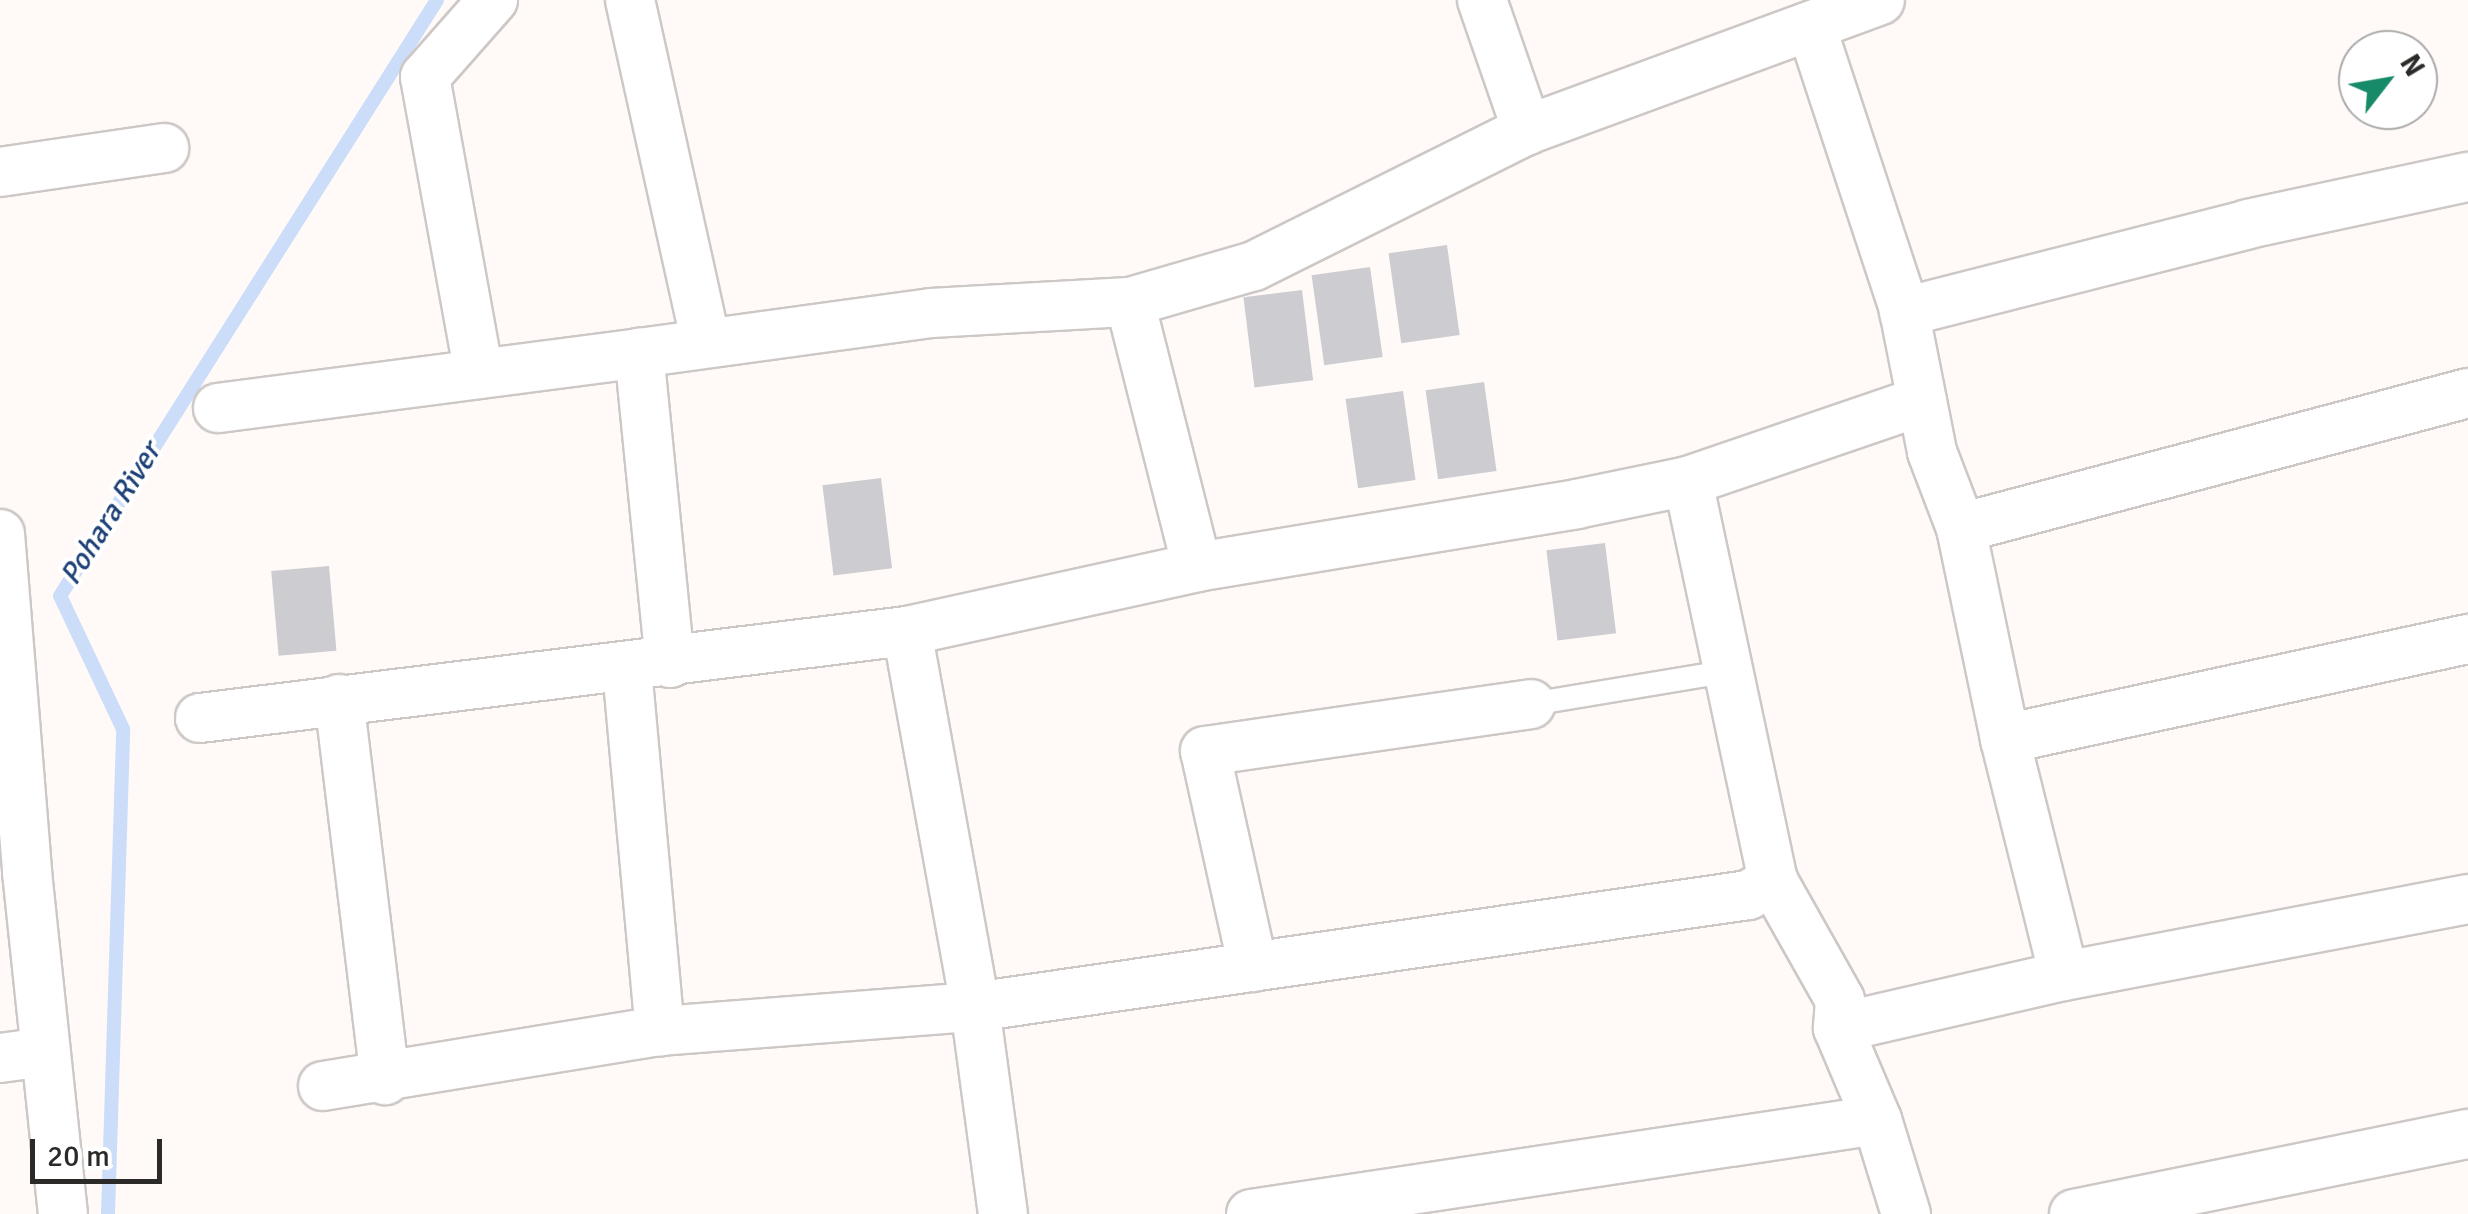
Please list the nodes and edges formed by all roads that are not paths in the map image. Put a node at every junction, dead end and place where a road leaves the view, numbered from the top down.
1 (493, 0) edge
2 (630, 0) edge
3 (1482, 0) edge
4 (1880, 0) edge
5 (1812, 26) junction
6 (1527, 130) junction
7 (164, 148) dead end
8 (0, 172) edge
9 (2468, 176) edge
10 (1130, 302) junction
11 (1904, 312) junction
12 (706, 343) junction
13 (638, 354) junction
14 (479, 374) junction
15 (2468, 393) edge
16 (1922, 401) junction
17 (218, 408) dead end
18 (1688, 481) junction
19 (1961, 528) junction
20 (0, 534) edge
21 (1197, 568) junction
22 (907, 631) junction
23 (2468, 639) edge
24 (649, 666) junction
25 (1730, 671) junction
26 (340, 698) junction
27 (1531, 704) joint
28 (200, 718) dead end
29 (2005, 740) junction
30 (11, 819) edge
31 (1773, 881) junction
32 (2468, 900) edge
33 (1253, 967) junction
34 (2064, 976) junction
35 (975, 1007) junction
36 (1838, 1028) junction
37 (660, 1031) junction
38 (22, 1055) edge
39 (384, 1080) junction
40 (323, 1086) dead end
41 (1877, 1120) junction
42 (2468, 1134) edge
43 (63, 1214) edge
44 (1003, 1214) edge
45 (1252, 1214) edge
46 (1906, 1214) edge
47 (2074, 1214) edge

1 - 14 street
2 - 12 street
3 - 6 street
4 - 5 street
5 - 6 street
5 - 11 street
6 - 10 street
7 - 8 street
9 - 11 street
10 - 12 street
10 - 21 street
11 - 16 street
12 - 13 street
13 - 14 street
13 - 24 street
14 - 17 street
15 - 19 street
16 - 18 street
16 - 19 street
18 - 21 street
18 - 25 street
19 - 29 street
20 - 30 street
21 - 22 street
22 - 24 street
22 - 35 street
23 - 29 street
24 - 26 street
24 - 37 street
25 - 27 lane
25 - 31 street
26 - 28 street
26 - 39 street
27 - 33 street
29 - 34 street
30 - 38 street
31 - 33 street
31 - 36 street
32 - 34 street
33 - 35 street
34 - 36 street
35 - 37 street
35 - 44 street
36 - 41 street
37 - 39 street
38 - 43 street
39 - 40 street
41 - 45 street
41 - 46 street
42 - 47 street

